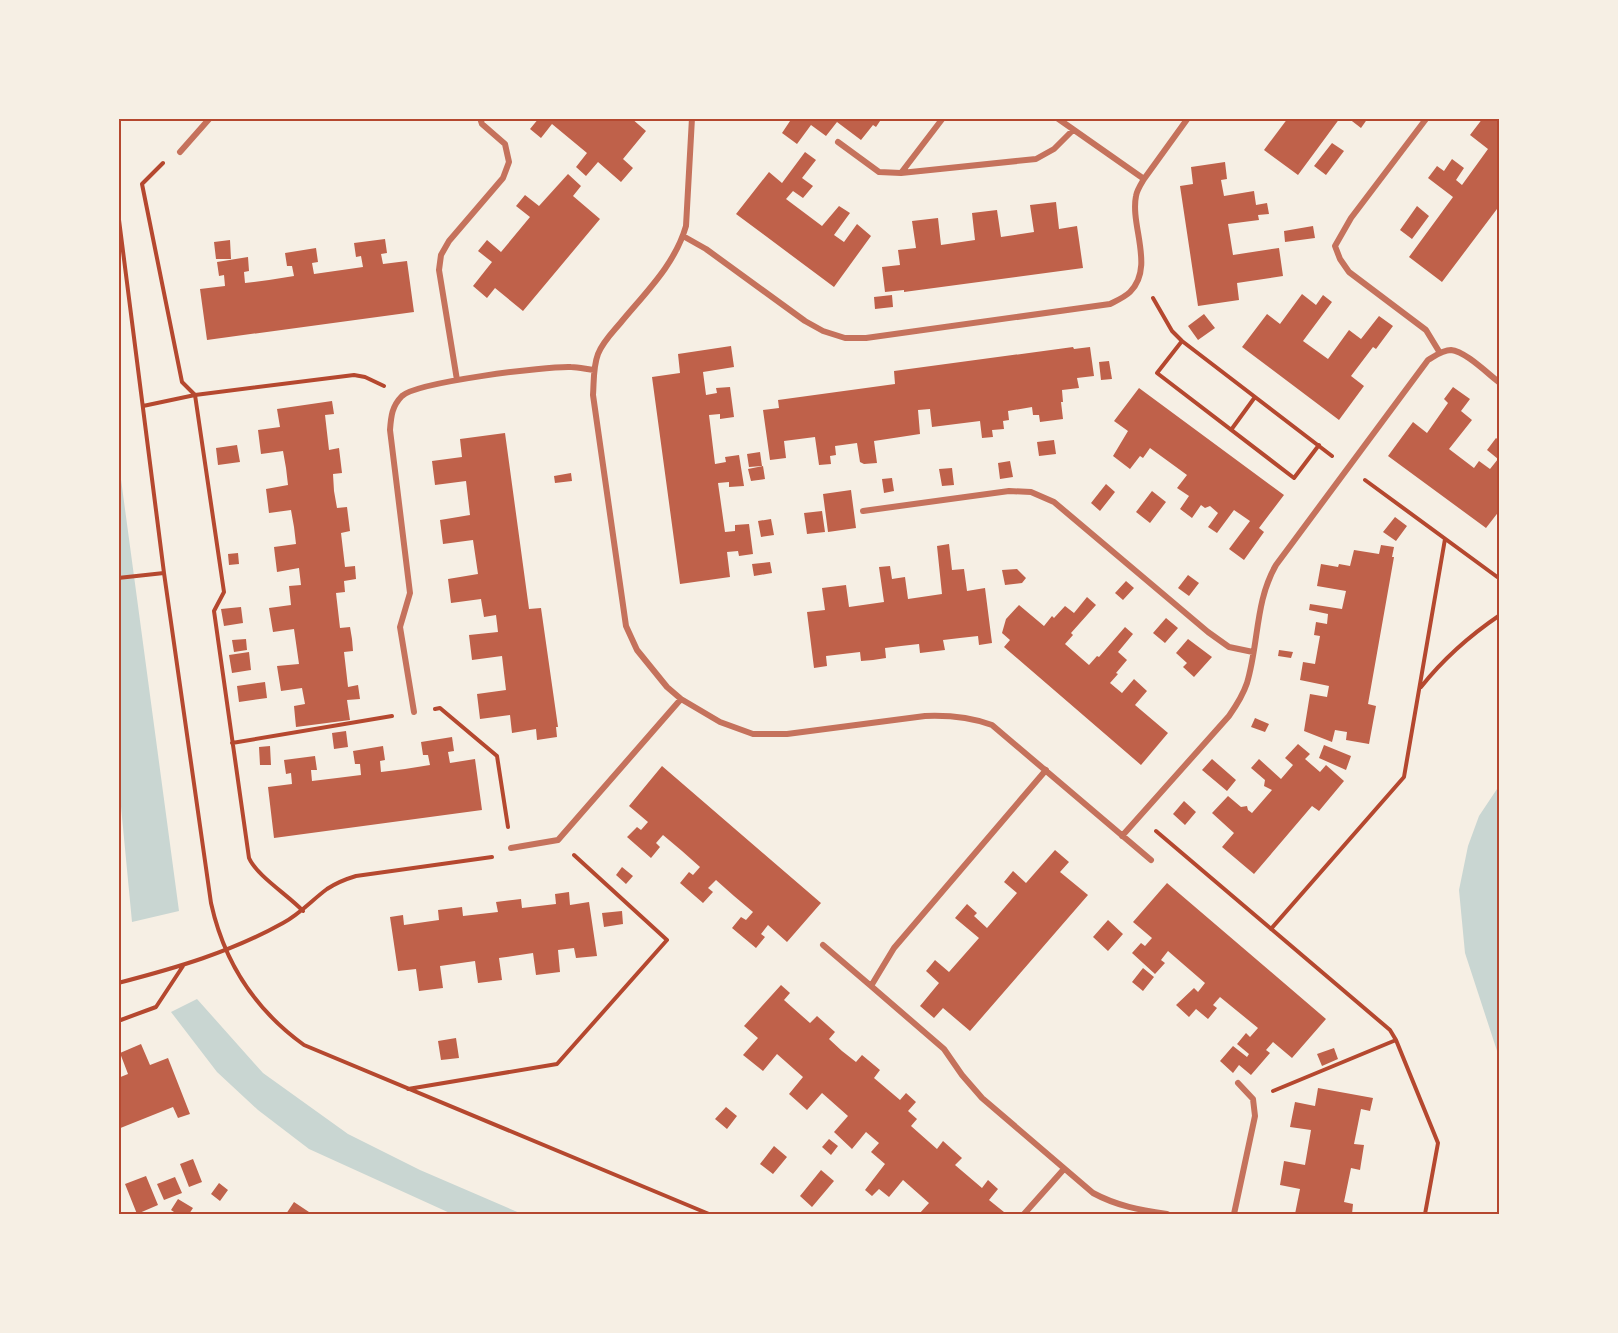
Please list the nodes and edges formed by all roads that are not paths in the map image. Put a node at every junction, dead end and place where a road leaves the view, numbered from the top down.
1 (210, 118) edge
2 (480, 118) edge
3 (692, 118) edge
4 (943, 118) edge
5 (1057, 118) edge
6 (1188, 118) edge
7 (1426, 119) edge
8 (1073, 130) junction
9 (838, 142) dead end
10 (180, 152) road end
11 (901, 173) junction
12 (1144, 179) junction
13 (683, 236) junction
14 (1440, 352) junction
15 (594, 370) junction
16 (457, 380) junction
17 (1500, 383) edge
18 (863, 512) dead end
19 (1253, 652) junction
20 (681, 699) junction
21 (414, 712) road end
22 (1046, 770) junction
23 (1122, 836) junction
24 (512, 848) road end
25 (1151, 860) dead end
26 (823, 945) dead end
27 (871, 986) junction
28 (1238, 1083) dead end
29 (1064, 1169) junction
30 (1024, 1215) edge
31 (1167, 1215) edge
32 (1234, 1215) edge

1 - 10 street
2 - 16 street
3 - 13 street
4 - 11 street
5 - 8 street
6 - 12 street
7 - 14 street
8 - 11 street
8 - 12 street
9 - 11 street
12 - 13 street
13 - 15 street
14 - 17 street
14 - 19 street
15 - 16 street
15 - 20 street
16 - 21 street
18 - 19 street
19 - 23 street
20 - 22 street
20 - 24 street
22 - 23 street
22 - 27 street
23 - 25 street
26 - 27 street
27 - 29 street
28 - 32 street
29 - 30 street
29 - 31 street

